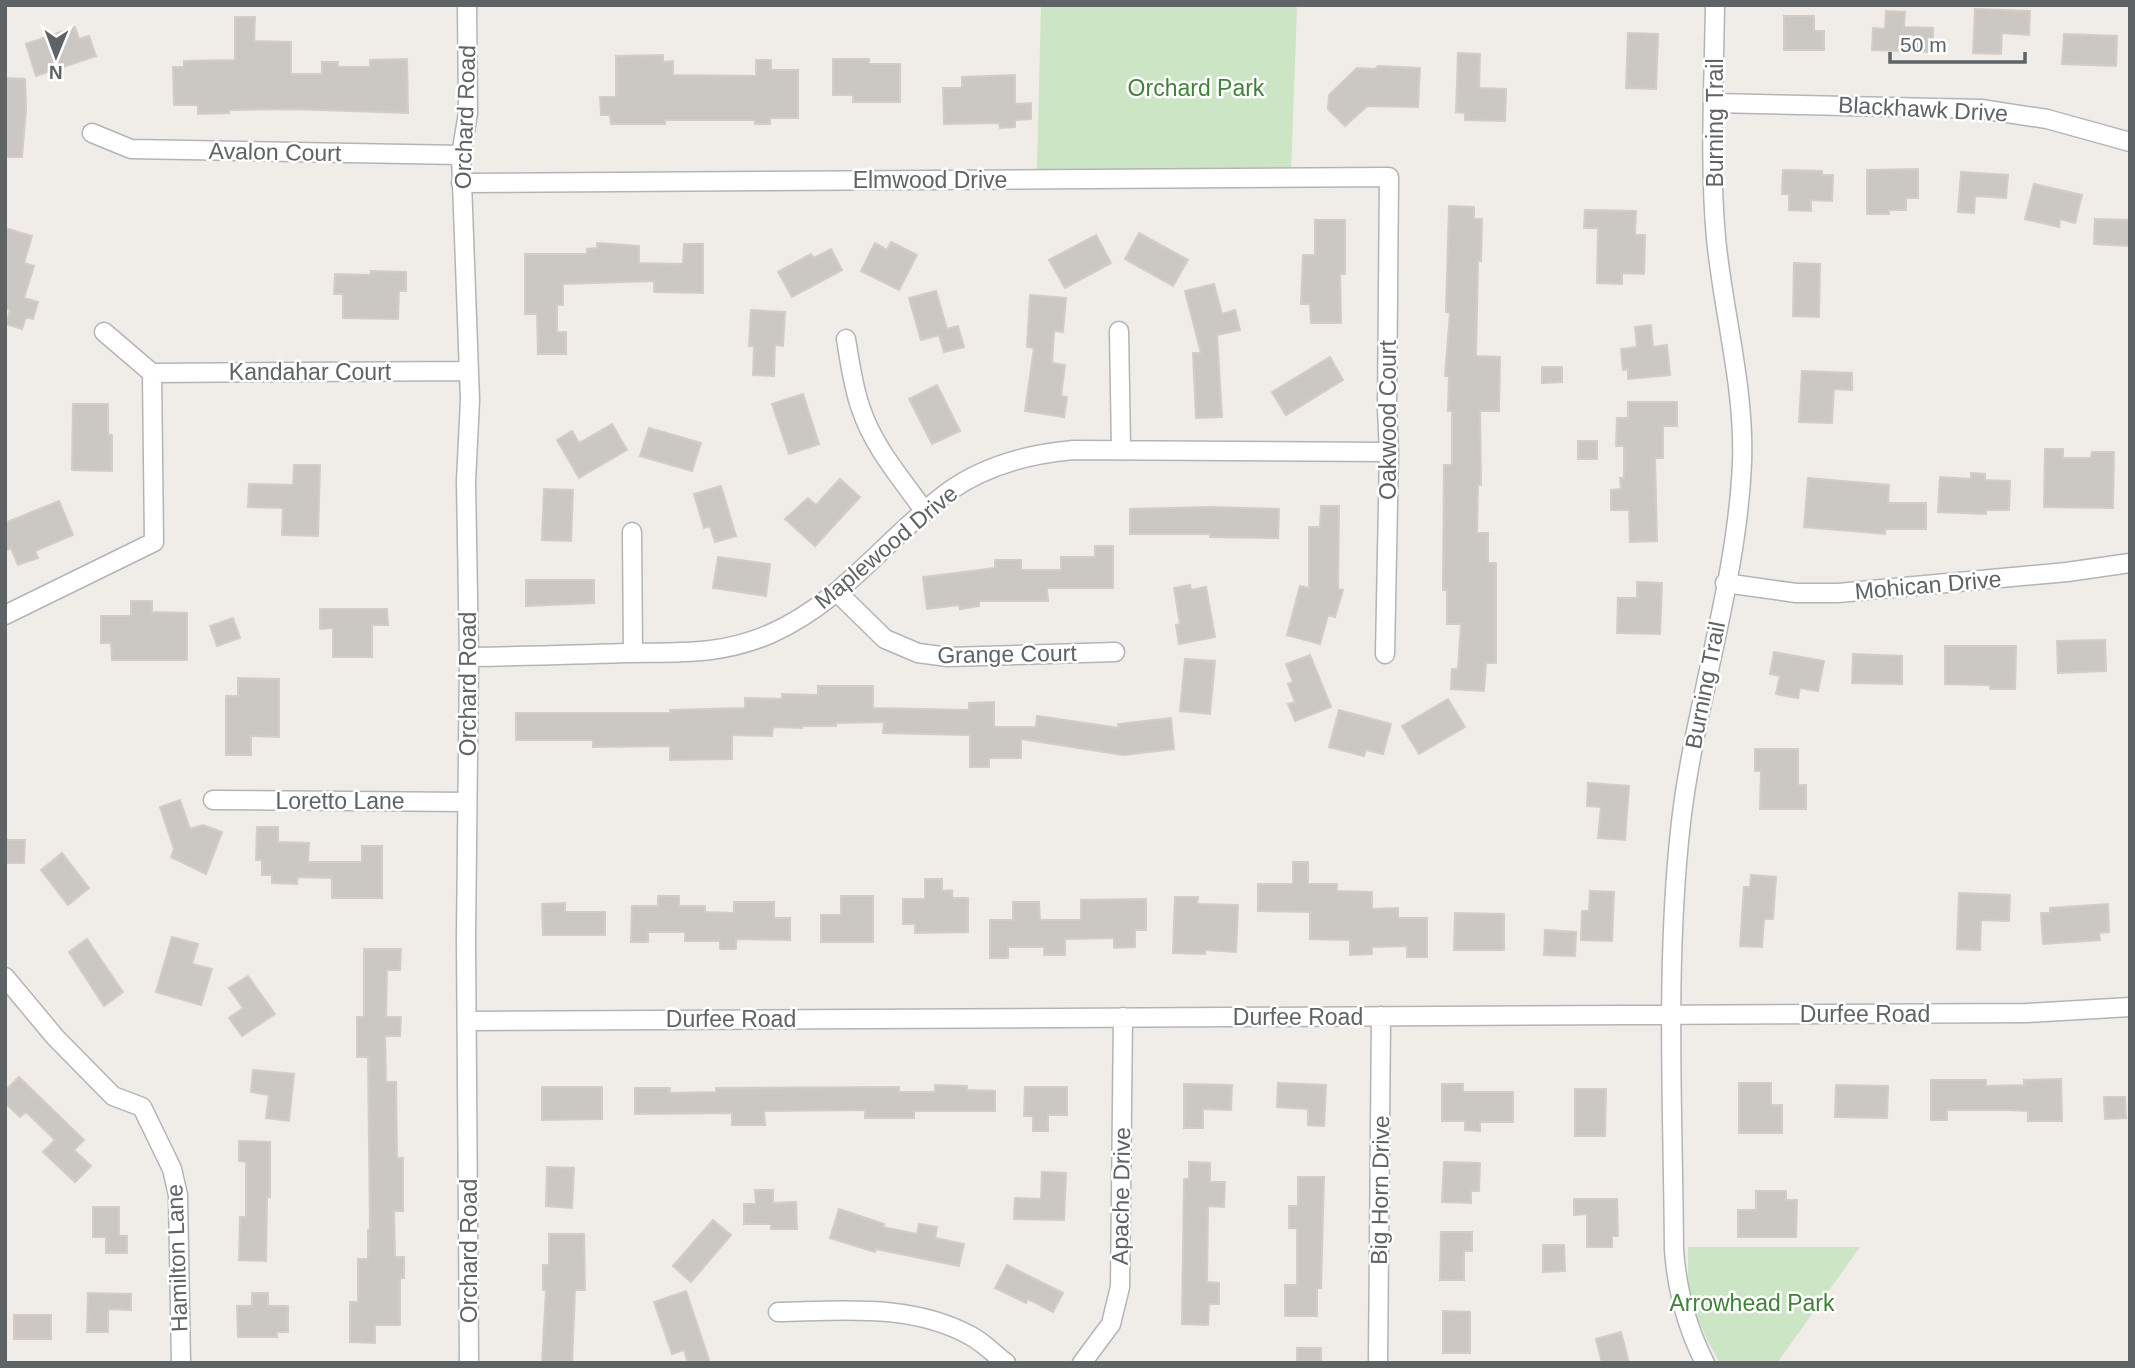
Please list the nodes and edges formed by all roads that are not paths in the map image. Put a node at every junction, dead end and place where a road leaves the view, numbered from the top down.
1 (467, 5) edge
2 (1715, 5) edge
3 (1714, 103) junction
4 (92, 133) dead end
5 (2130, 142) edge
6 (461, 155) junction
7 (461, 183) junction
8 (1389, 187) joint
9 (1119, 331) dead end
10 (104, 332) dead end
11 (846, 339) dead end
12 (469, 371) junction
13 (152, 373) junction
14 (1121, 449) junction
15 (1390, 452) junction
16 (925, 512) junction
17 (632, 532) dead end
18 (2130, 564) edge
19 (1725, 583) junction
20 (838, 593) junction
21 (5, 615) edge
22 (1115, 652) dead end
23 (634, 653) junction
24 (1385, 654) dead end
25 (469, 657) junction
26 (213, 800) dead end
27 (467, 802) junction
28 (5, 977) edge
29 (2130, 1007) edge
30 (1672, 1015) junction
31 (1381, 1016) junction
32 (1123, 1017) junction
33 (467, 1021) junction
34 (778, 1312) dead end
35 (181, 1363) edge
36 (469, 1363) edge
37 (1006, 1363) edge
38 (1082, 1363) edge
39 (1378, 1363) edge
40 (1705, 1363) edge

1 - 6 street, Orchard Road
2 - 3 street, Burning Trail
3 - 5 street, Blackhawk Drive
3 - 19 street, Burning Trail
4 - 6 street, Avalon Court
6 - 7 street, Orchard Road
7 - 8 street, Elmwood Drive
7 - 12 street, Orchard Road
8 - 15 street, Oakwood Court
9 - 14 street
10 - 13 street
11 - 16 street
12 - 13 street, Kandahar Court
12 - 25 street, Orchard Road
13 - 21 street
14 - 15 street, Maplewood Drive
14 - 16 street, Maplewood Drive
15 - 24 street, Oakwood Court
16 - 20 street, Maplewood Drive
17 - 23 street
18 - 19 street, Mohican Drive
19 - 30 street, Burning Trail
20 - 22 street, Grange Court
20 - 23 street, Maplewood Drive
23 - 25 street, Maplewood Drive
25 - 27 street, Orchard Road
26 - 27 street, Loretto Lane
27 - 33 street, Orchard Road
28 - 35 street, Hamilton Lane
29 - 30 street, Durfee Road
30 - 31 street, Durfee Road
30 - 40 street, Burning Trail
31 - 32 street, Durfee Road
31 - 39 street, Big Horn Drive
32 - 33 street, Durfee Road
32 - 38 street, Apache Drive
33 - 36 street, Orchard Road
34 - 37 street

